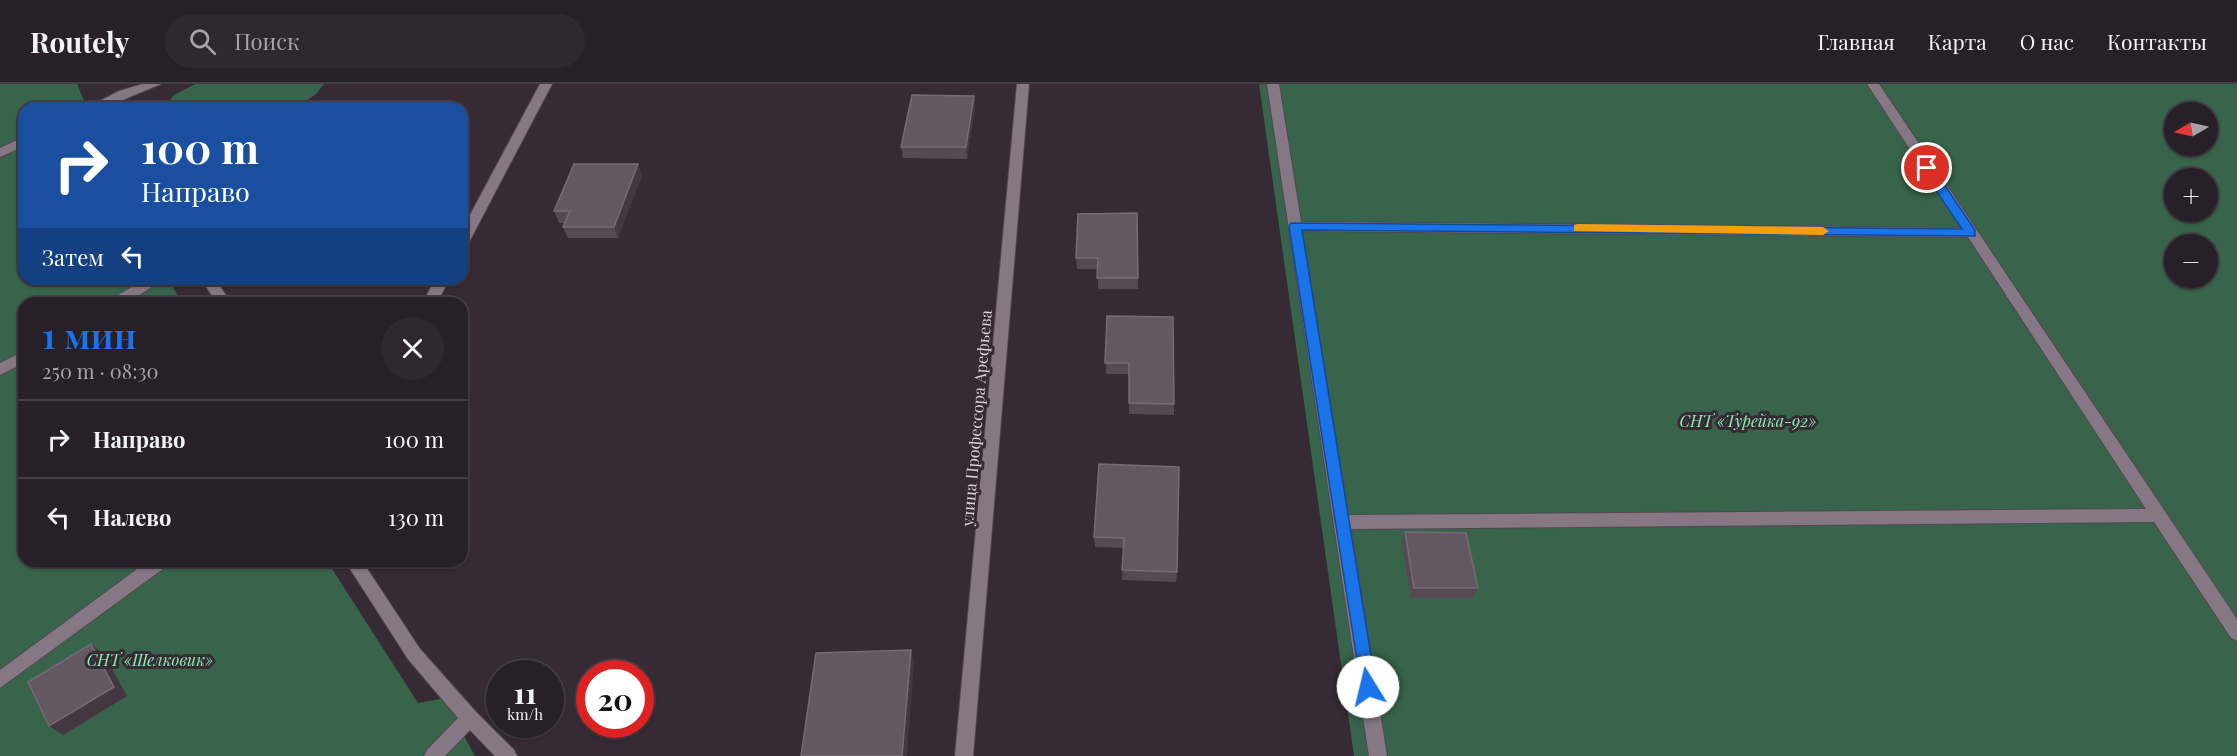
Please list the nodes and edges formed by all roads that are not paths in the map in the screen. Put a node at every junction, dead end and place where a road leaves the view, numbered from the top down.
1 (154, 84) edge
2 (546, 84) edge
3 (1023, 84) edge
4 (1273, 84) edge
5 (1873, 84) edge
6 (123, 94) junction
7 (106, 102) edge
8 (121, 102) edge
9 (18, 144) edge
10 (0, 153) edge
11 (1295, 226) junction
12 (468, 231) edge
13 (1971, 233) junction
14 (147, 285) edge
15 (126, 297) edge
16 (18, 360) edge
17 (0, 370) edge
18 (2158, 515) junction
19 (1342, 522) junction
20 (153, 567) edge
21 (357, 567) edge
22 (2237, 633) edge
23 (0, 681) edge
24 (470, 718) junction
25 (433, 756) edge
26 (508, 756) edge
27 (964, 756) edge
28 (1378, 756) edge

1 - 6 street
2 - 12 street
3 - 27 street, улица Профессора Арефьева
4 - 11 street
5 - 13 street
6 - 7 street
6 - 8 street
9 - 10 street
11 - 13 street
11 - 19 street
13 - 18 street
14 - 15 street
16 - 17 street
18 - 19 street
18 - 22 street
19 - 28 street
20 - 23 street
21 - 24 street
24 - 25 street
24 - 26 street

